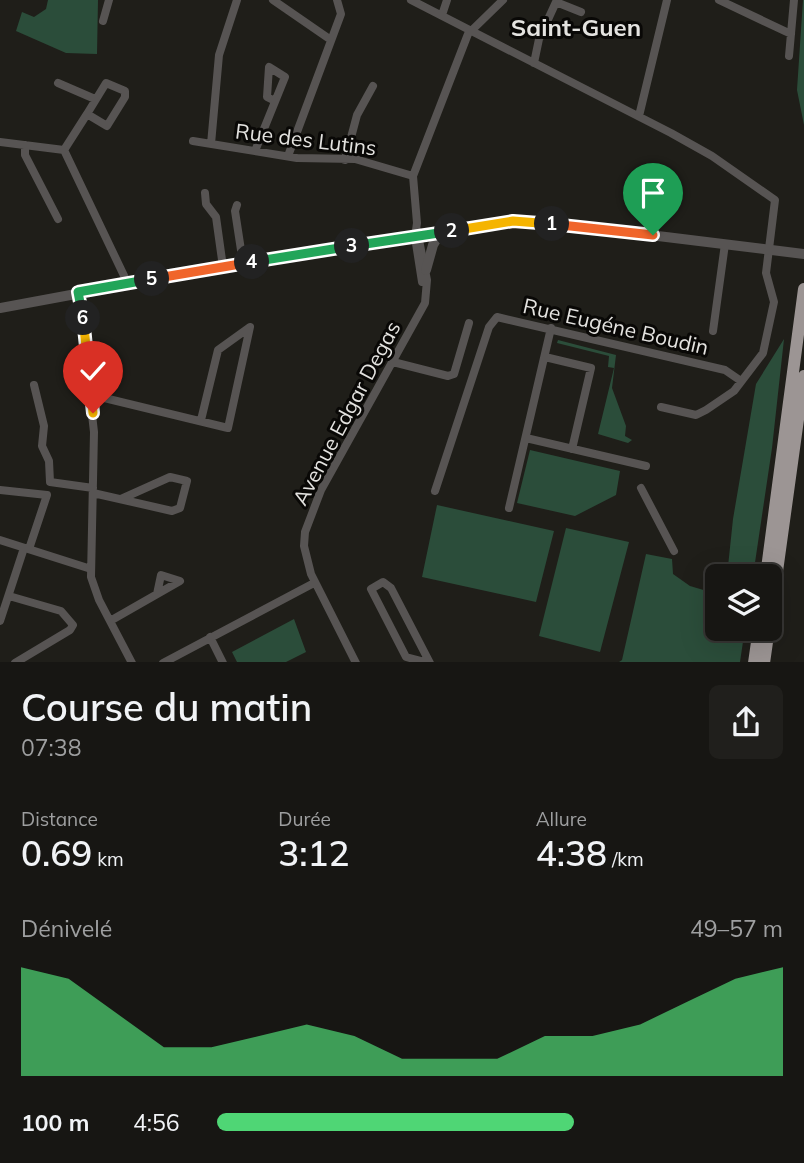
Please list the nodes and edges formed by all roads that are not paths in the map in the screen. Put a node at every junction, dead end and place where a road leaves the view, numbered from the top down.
1 (109, 0) edge
2 (237, 0) edge
3 (272, 0) edge
4 (337, 0) edge
5 (411, 0) edge
6 (447, 0) edge
7 (502, 0) edge
8 (667, 0) edge
9 (719, 0) edge
10 (794, 0) edge
11 (580, 12) dead end
12 (442, 15) junction
13 (103, 21) dead end
14 (470, 30) junction
15 (791, 34) junction
16 (331, 40) junction
17 (789, 56) dead end
18 (534, 63) junction
19 (58, 83) dead end
20 (373, 86) dead end
21 (95, 99) junction
22 (273, 100) dead end
23 (87, 114) junction
24 (639, 116) junction
25 (193, 141) dead end
26 (0, 142) edge
27 (211, 144) junction
28 (25, 145) junction
29 (64, 150) junction
30 (255, 151) junction
31 (288, 156) junction
32 (345, 160) junction
33 (413, 176) junction
34 (205, 193) dead end
35 (237, 205) dead end
36 (58, 219) dead end
37 (440, 233) junction
38 (417, 235) junction
39 (725, 244) junction
40 (769, 250) junction
41 (799, 253) edge
42 (243, 263) junction
43 (223, 267) junction
44 (426, 270) junction
45 (128, 284) junction
46 (804, 289) edge
47 (78, 292) junction
48 (426, 296) junction
49 (0, 308) edge
50 (469, 323) dead end
51 (551, 328) junction
52 (713, 331) dead end
53 (545, 357) junction
54 (393, 362) junction
55 (804, 376) edge
56 (741, 381) junction
57 (34, 384) dead end
58 (92, 395) junction
59 (661, 407) dead end
60 (201, 419) junction
61 (526, 438) junction
62 (572, 449) junction
63 (646, 466) dead end
64 (640, 488) dead end
65 (0, 490) edge
66 (93, 490) junction
67 (435, 491) dead end
68 (121, 499) junction
69 (509, 508) dead end
70 (0, 540) edge
71 (26, 549) junction
72 (674, 551) dead end
73 (768, 564) edge
74 (778, 564) edge
75 (91, 569) junction
76 (314, 583) junction
77 (157, 594) dead end
78 (9, 596) junction
79 (0, 621) edge
80 (110, 621) junction
81 (210, 637) junction
82 (757, 641) edge
83 (767, 641) edge
84 (17, 662) edge
85 (131, 662) edge
86 (165, 662) edge
87 (222, 662) edge
88 (355, 662) edge
89 (425, 662) edge
90 (428, 662) edge
91 (754, 662) edge
92 (764, 662) edge

1 - 13 street
2 - 27 street
3 - 16 street
4 - 16 street
5 - 12 street
6 - 12 street
7 - 14 street
8 - 24 street
9 - 15 street
10 - 15 street
11 - 18 street
12 - 14 street
14 - 18 street
14 - 33 street
15 - 17 street
16 - 31 street
18 - 24 street
19 - 21 street
20 - 32 street
21 - 23 street
21 - 23 street
22 - 30 street
23 - 29 street
24 - 40 street
25 - 27 street, Rue des Lutins
26 - 28 street
27 - 30 street, Rue des Lutins
28 - 29 street
28 - 36 street
29 - 45 street
30 - 31 street, Rue des Lutins
31 - 32 street, Rue des Lutins
32 - 33 street, Rue des Lutins
33 - 38 street
34 - 43 street
35 - 42 street
37 - 38 street
37 - 39 street
37 - 44 street
38 - 42 street
38 - 44 street, Avenue Edgar Degas
38 - 48 street
39 - 40 street
39 - 52 street
40 - 41 street
40 - 56 street
42 - 43 street
43 - 45 street
44 - 48 street, Avenue Edgar Degas
45 - 47 street
46 - 73 highway
47 - 49 street
47 - 58 street
48 - 54 street, Avenue Edgar Degas
50 - 54 street
51 - 53 street
51 - 56 street, Rue Eugéne Boudin
51 - 67 street, Rue Eugéne Boudin
53 - 61 street
53 - 62 street
54 - 76 street, Avenue Edgar Degas
55 - 74 highway
56 - 59 street
57 - 66 street
58 - 60 street
58 - 66 street
60 - 60 street
61 - 62 street
61 - 69 street
62 - 63 street
64 - 72 street
65 - 71 street
66 - 68 street
66 - 75 street
68 - 68 street
70 - 71 street
71 - 75 street
71 - 78 street
75 - 80 street
76 - 81 street
76 - 88 street, Avenue Edgar Degas
77 - 80 street
78 - 79 street
78 - 84 street
80 - 85 street
81 - 86 street
81 - 87 street
82 - 91 highway
83 - 92 highway
89 - 90 street

